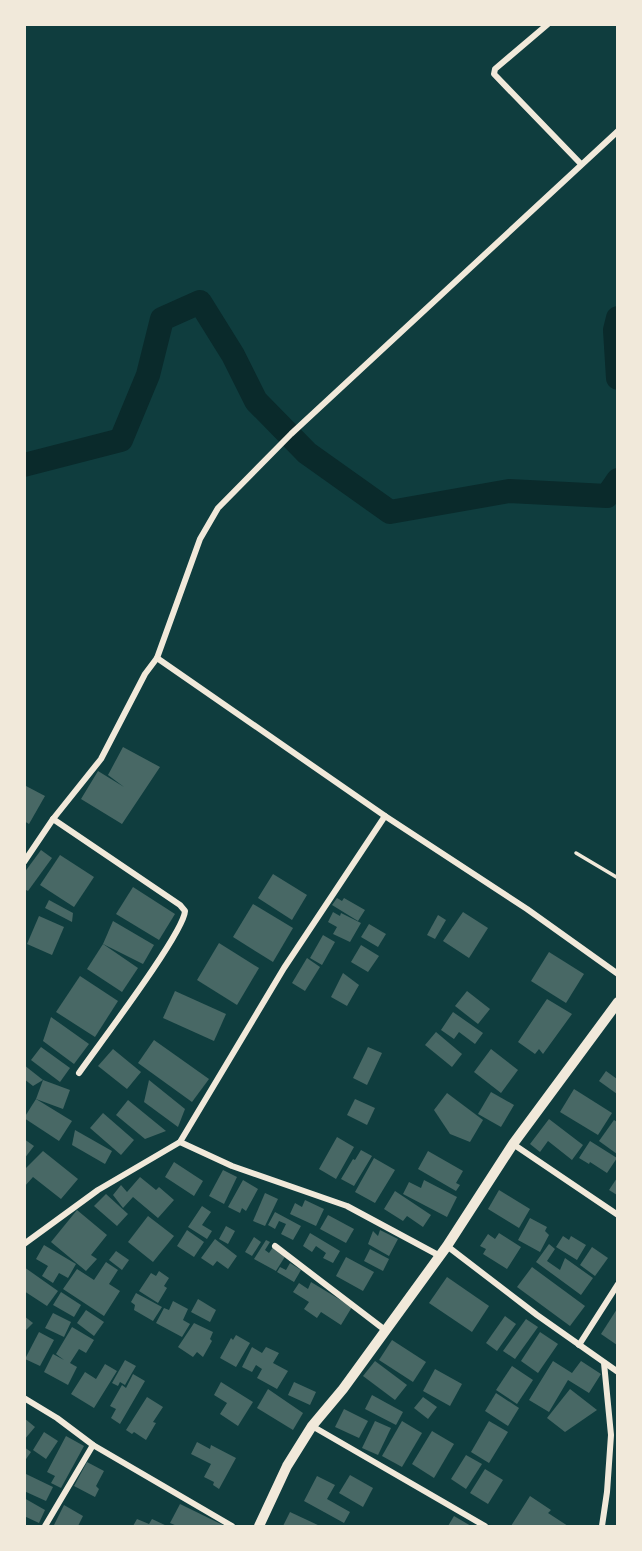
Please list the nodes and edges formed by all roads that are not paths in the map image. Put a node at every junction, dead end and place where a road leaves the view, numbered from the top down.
1 (548, 24) edge
2 (618, 131) edge
3 (580, 163) junction
4 (157, 658) junction
5 (385, 816) junction
6 (53, 819) junction
7 (576, 853) dead end
8 (24, 862) edge
9 (618, 878) edge
10 (618, 974) edge
11 (618, 1002) edge
12 (79, 1073) dead end
13 (180, 1142) junction
14 (513, 1144) junction
15 (618, 1214) edge
16 (24, 1244) edge
17 (275, 1245) dead end
18 (447, 1246) junction
19 (440, 1256) junction
20 (618, 1284) edge
21 (386, 1330) junction
22 (579, 1345) junction
23 (604, 1363) junction
24 (618, 1372) edge
25 (24, 1398) edge
26 (312, 1426) junction
27 (93, 1445) junction
28 (45, 1527) edge
29 (232, 1527) edge
30 (259, 1527) edge
31 (485, 1527) edge
32 (602, 1527) edge

1 - 3 street
2 - 3 street
3 - 4 street
4 - 5 street
4 - 6 street
5 - 10 street
5 - 13 street
6 - 8 street
6 - 12 street
7 - 9 lane
11 - 14 main road
13 - 16 street
13 - 19 street
14 - 15 street
14 - 18 main road
17 - 21 street
18 - 19 main road
18 - 22 street
19 - 21 main road
20 - 22 street
21 - 26 main road
22 - 23 street
23 - 24 street
23 - 32 street
25 - 27 street
26 - 30 main road
26 - 31 street
27 - 28 street
27 - 29 street

